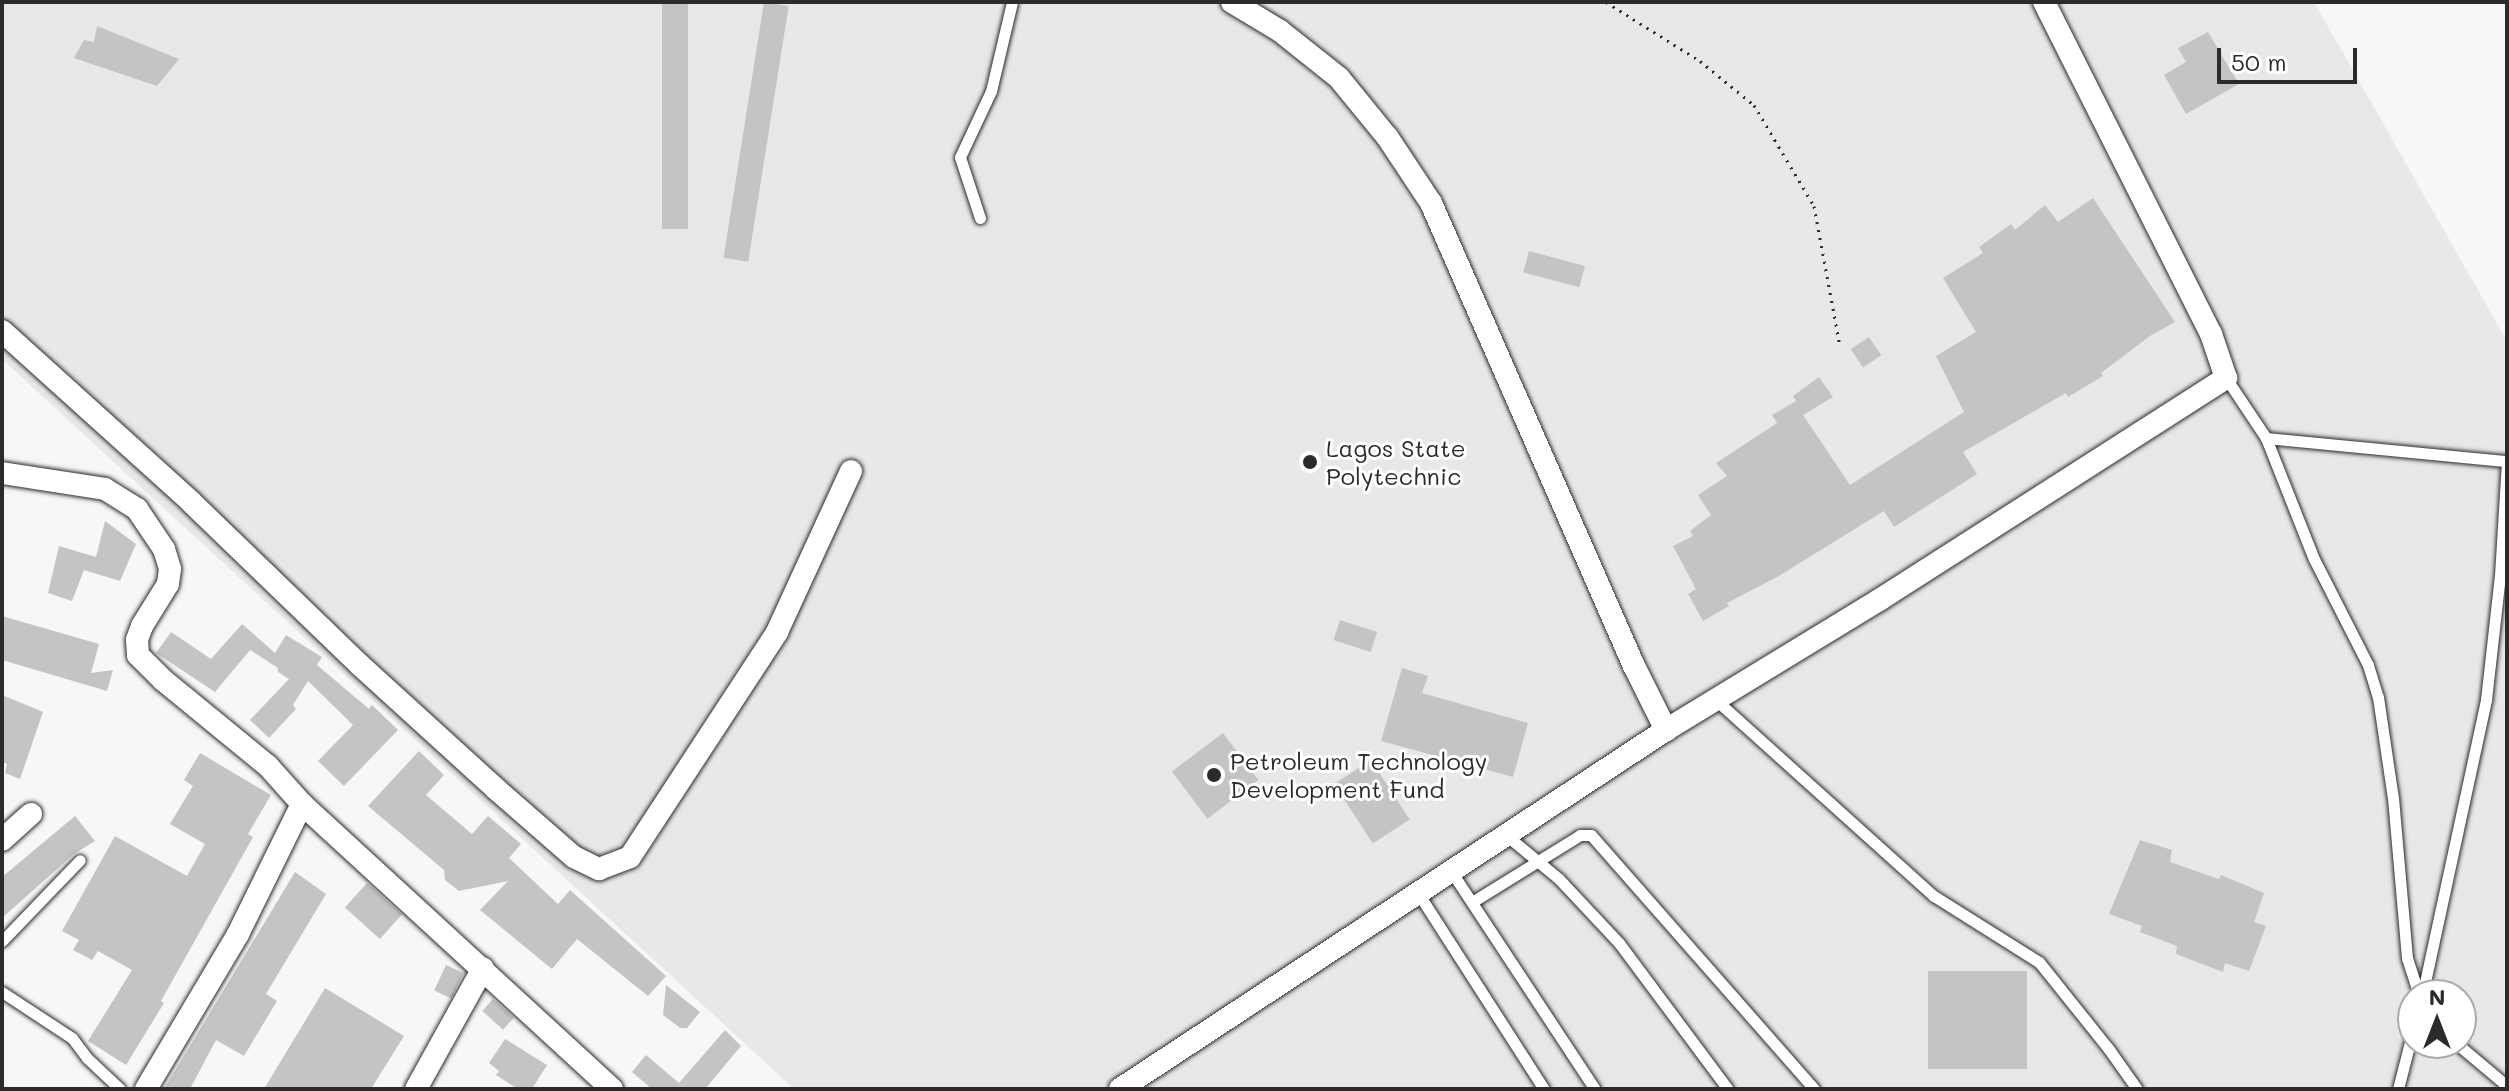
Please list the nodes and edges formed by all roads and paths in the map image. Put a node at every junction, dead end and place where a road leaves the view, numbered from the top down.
1 (1012, 2) edge
2 (1232, 2) edge
3 (1606, 2) edge
4 (2044, 2) edge
5 (980, 218) dead end
6 (2, 331) edge
7 (1840, 346) dead end
8 (2226, 378) junction
9 (2266, 438) junction
10 (851, 471) dead end
11 (2, 473) edge
12 (1716, 700) junction
13 (1666, 730) junction
14 (302, 804) junction
15 (31, 814) dead end
16 (1506, 835) junction
17 (2, 840) edge
18 (80, 860) dead end
19 (1537, 861) junction
20 (1451, 871) junction
21 (1418, 893) junction
22 (1472, 902) junction
23 (2, 941) edge
24 (483, 968) junction
25 (2414, 979) edge
26 (2424, 979) edge
27 (2, 992) edge
28 (2406, 1059) edge
29 (2475, 1059) edge
30 (2507, 1086) edge
31 (120, 1089) edge
32 (146, 1089) edge
33 (416, 1089) edge
34 (612, 1089) edge
35 (1120, 1089) edge
36 (1544, 1089) edge
37 (1595, 1089) edge
38 (1728, 1089) edge
39 (1814, 1089) edge
40 (2137, 1089) edge
41 (2398, 1089) edge

1 - 5 lane
2 - 13 street
3 - 7 path
4 - 8 street
6 - 10 street
8 - 9 lane
8 - 12 street
9 - 25 lane
9 - 26 lane
11 - 14 street
12 - 13 street
12 - 40 lane
13 - 16 street
14 - 24 street
14 - 32 street
15 - 17 street
16 - 19 lane
16 - 20 street
18 - 23 lane
19 - 22 lane
19 - 38 lane
19 - 39 lane
20 - 21 street
20 - 22 lane
21 - 35 street
21 - 36 lane
22 - 37 lane
24 - 33 street
24 - 34 street
27 - 31 lane
28 - 41 lane
29 - 30 lane

